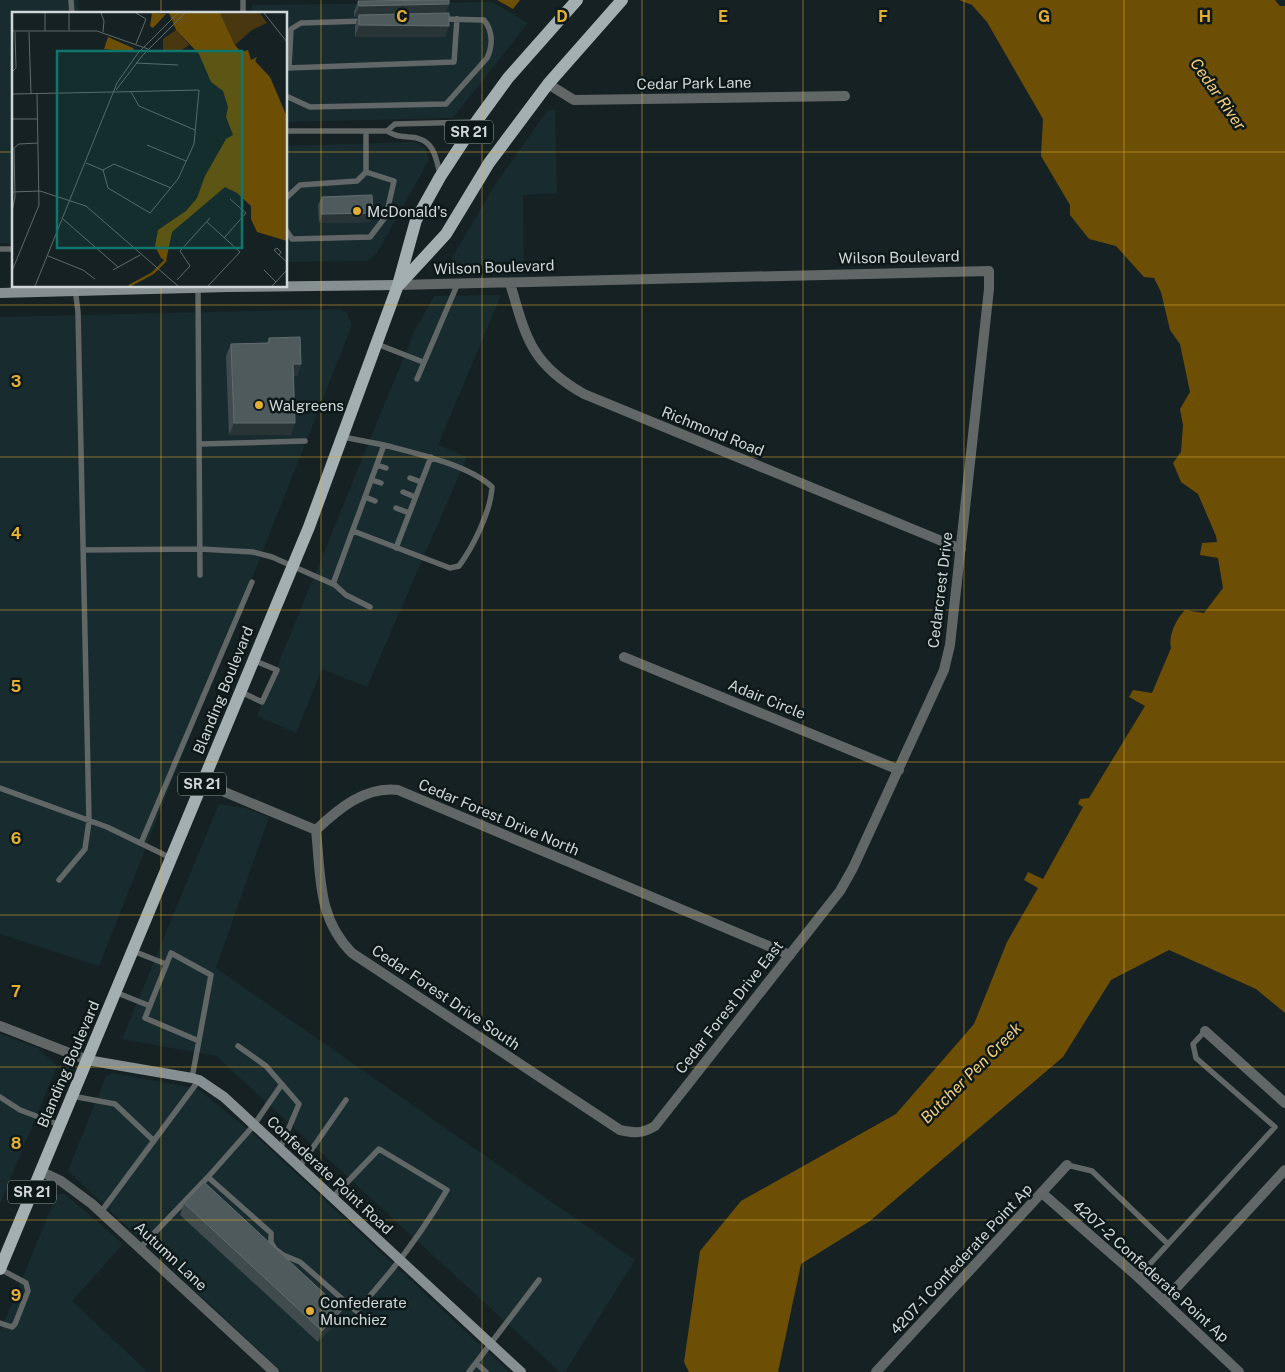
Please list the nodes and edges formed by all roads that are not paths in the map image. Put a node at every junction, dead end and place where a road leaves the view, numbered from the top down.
1 (577, 0) edge
2 (622, 0) edge
3 (457, 18) junction
4 (438, 19) edge
5 (369, 21) edge
6 (288, 67) edge
7 (548, 84) junction
8 (845, 96) dead end
9 (288, 97) edge
10 (476, 122) junction
11 (288, 131) edge
12 (366, 131) junction
13 (387, 131) junction
14 (366, 172) junction
15 (440, 177) junction
16 (288, 196) edge
17 (288, 233) edge
18 (988, 270) joint
19 (458, 283) junction
20 (510, 283) junction
21 (398, 285) junction
22 (288, 287) edge
23 (214, 288) edge
24 (75, 289) edge
25 (198, 289) junction
26 (0, 294) edge
27 (377, 344) junction
28 (423, 362) junction
29 (417, 378) dead end
30 (343, 437) junction
31 (305, 441) dead end
32 (200, 444) junction
33 (384, 445) junction
34 (431, 457) junction
35 (377, 465) junction
36 (386, 468) dead end
37 (410, 478) dead end
38 (372, 480) junction
39 (421, 482) junction
40 (381, 483) dead end
41 (403, 492) dead end
42 (415, 496) junction
43 (365, 497) junction
44 (375, 501) dead end
45 (396, 508) dead end
46 (409, 513) junction
47 (352, 531) junction
48 (396, 548) junction
49 (200, 549) junction
50 (961, 549) junction
51 (83, 550) junction
52 (292, 566) junction
53 (200, 575) dead end
54 (252, 582) dead end
55 (333, 584) junction
56 (370, 607) dead end
57 (624, 657) dead end
58 (253, 660) junction
59 (240, 691) junction
60 (899, 770) junction
61 (203, 783) junction
62 (0, 788) edge
63 (89, 821) junction
64 (316, 830) junction
65 (141, 843) junction
66 (172, 858) junction
67 (59, 880) dead end
68 (840, 891) joint
69 (133, 950) junction
70 (790, 955) junction
71 (166, 964) junction
72 (115, 992) junction
73 (150, 1006) junction
74 (0, 1026) edge
75 (1205, 1031) joint
76 (199, 1041) junction
77 (238, 1046) dead end
78 (87, 1060) junction
79 (196, 1079) junction
80 (282, 1084) junction
81 (72, 1096) junction
82 (0, 1097) edge
83 (346, 1100) dead end
84 (1285, 1102) edge
85 (60, 1125) junction
86 (254, 1125) junction
87 (636, 1134) joint
88 (154, 1142) junction
89 (280, 1149) junction
90 (1067, 1165) joint
91 (300, 1166) junction
92 (1285, 1170) edge
93 (40, 1171) junction
94 (208, 1177) junction
95 (1042, 1193) junction
96 (333, 1197) junction
97 (101, 1212) junction
98 (1168, 1244) junction
99 (140, 1248) junction
100 (401, 1261) junction
101 (0, 1269) edge
102 (1138, 1277) junction
103 (539, 1280) dead end
104 (1164, 1301) junction
105 (0, 1323) edge
106 (492, 1344) junction
107 (476, 1363) junction
108 (274, 1372) edge
109 (469, 1372) edge
110 (486, 1372) edge
111 (521, 1372) edge
112 (876, 1372) edge
113 (1239, 1372) edge

1 - 10 main road, Blanding Boulevard / SR 21
2 - 7 main road, Blanding Boulevard / SR 21
3 - 4 lane
3 - 6 lane
3 - 9 lane
5 - 6 lane
7 - 8 street, Cedar Park Lane
7 - 21 main road, Blanding Boulevard / SR 21
10 - 13 lane
10 - 15 main road, Blanding Boulevard / SR 21
11 - 12 lane
12 - 13 lane
12 - 14 lane
13 - 15 lane
14 - 16 lane
14 - 17 lane
15 - 21 main road, Blanding Boulevard / SR 21
18 - 20 street, Wilson Boulevard
18 - 50 street, Cedarcrest Drive
19 - 20 street, Wilson Boulevard
19 - 21 street, Wilson Boulevard
19 - 28 lane
20 - 50 street, Richmond Road
21 - 22 street, Wilson Boulevard
21 - 27 main road, Blanding Boulevard / SR 21
23 - 25 street, Wilson Boulevard
24 - 25 street, Wilson Boulevard
24 - 26 street, Wilson Boulevard
24 - 51 lane
25 - 32 lane
27 - 28 lane
27 - 30 main road, Blanding Boulevard / SR 21
28 - 29 lane
30 - 33 lane
30 - 52 main road, Blanding Boulevard / SR 21
31 - 32 lane
32 - 49 lane
33 - 34 lane
33 - 35 lane
34 - 39 lane
34 - 48 lane
35 - 36 lane
35 - 38 lane
37 - 39 lane
38 - 40 lane
38 - 43 lane
39 - 42 lane
41 - 42 lane
42 - 46 lane
43 - 44 lane
43 - 47 lane
45 - 46 lane
46 - 48 lane
47 - 48 lane
47 - 55 lane
49 - 51 lane
49 - 52 lane
49 - 53 lane
50 - 60 street, Cedarcrest Drive
51 - 63 lane
52 - 55 lane
52 - 58 main road, Blanding Boulevard / SR 21
54 - 65 lane
55 - 56 lane
57 - 60 street, Adair Circle
58 - 59 main road, Blanding Boulevard / SR 21
58 - 59 lane
59 - 61 main road, Blanding Boulevard / SR 21
60 - 68 street, Cedarcrest Drive
61 - 64 street
61 - 66 main road, Blanding Boulevard / SR 21
62 - 63 lane
63 - 65 lane
63 - 67 lane
64 - 70 street, Cedar Forest Drive North
64 - 87 street, Cedar Forest Drive South
65 - 66 lane
66 - 69 main road, Blanding Boulevard / SR 21
68 - 70 street, Cedar Forest Drive East
69 - 71 lane
69 - 72 main road, Blanding Boulevard / SR 21
70 - 87 street, Cedar Forest Drive East
71 - 73 lane
71 - 76 lane
72 - 73 lane
72 - 78 main road, Blanding Boulevard / SR 21
73 - 76 lane
74 - 78 street
75 - 84 street
75 - 98 lane
76 - 79 lane
77 - 80 lane
78 - 79 street, Confederate Point Road
78 - 81 main road, Blanding Boulevard / SR 21
79 - 86 street, Confederate Point Road
79 - 88 lane
80 - 86 lane
80 - 89 lane
81 - 85 main road, Blanding Boulevard / SR 21
81 - 88 lane
82 - 85 lane
83 - 91 lane
85 - 93 main road, Blanding Boulevard / SR 21
86 - 89 street, Confederate Point Road
86 - 94 lane
88 - 97 lane
89 - 91 street, Confederate Point Road
90 - 95 street, 4207-1 Confederate Point Ap
90 - 98 lane
91 - 96 street, Confederate Point Road
92 - 104 street
93 - 97 street, Autumn Lane
93 - 101 main road, Blanding Boulevard / SR 21
94 - 99 lane
94 - 100 lane
95 - 102 street, 4207-2 Confederate Point Ap
95 - 112 street, 4207-1 Confederate Point Ap
96 - 100 street, Confederate Point Road
96 - 100 lane
97 - 99 street, Autumn Lane
98 - 102 lane
99 - 108 street, Autumn Lane
100 - 106 street, Confederate Point Road
101 - 105 lane
102 - 104 street, 4207-2 Confederate Point Ap
103 - 106 lane
104 - 113 street, 4207-2 Confederate Point Ap
106 - 107 lane
106 - 111 street, Confederate Point Road
107 - 109 lane
107 - 110 lane

